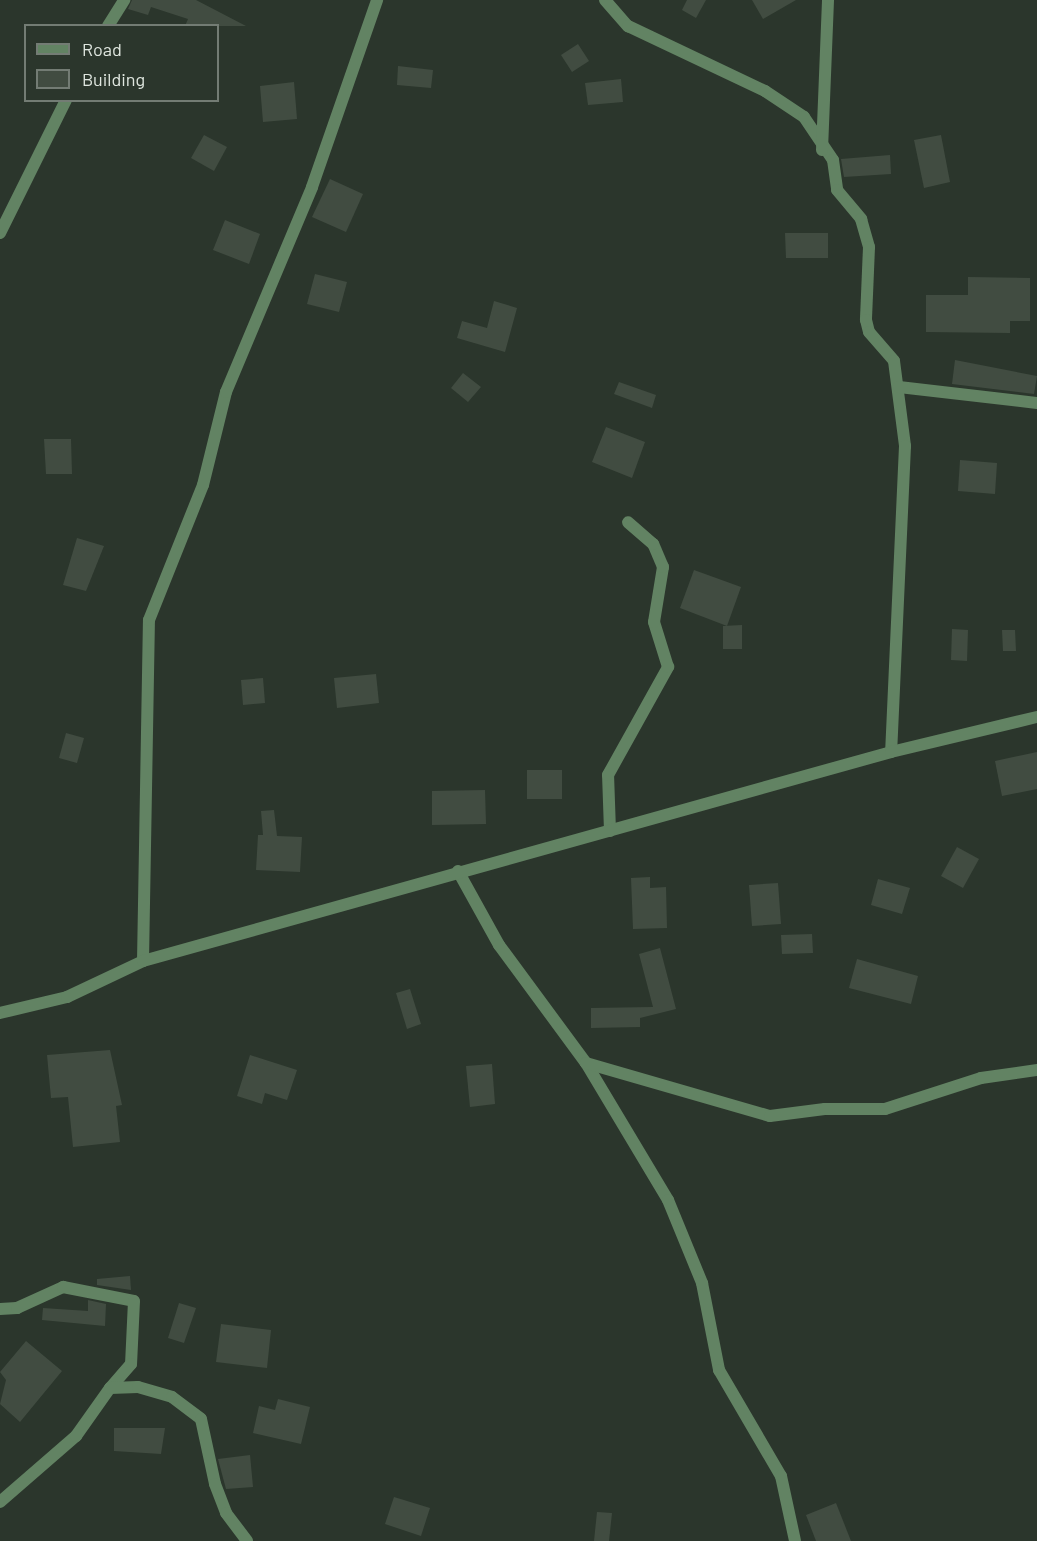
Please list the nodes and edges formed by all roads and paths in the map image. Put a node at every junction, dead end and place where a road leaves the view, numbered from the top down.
1 (124, 0) edge
2 (377, 0) edge
3 (605, 0) edge
4 (828, 0) edge
5 (109, 24) edge
6 (65, 102) edge
7 (826, 114) junction
8 (804, 117) junction
9 (822, 150) junction
10 (0, 233) edge
11 (899, 387) junction
12 (1037, 403) edge
13 (628, 522) dead end
14 (1037, 717) edge
15 (891, 752) junction
16 (610, 831) junction
17 (458, 871) junction
18 (143, 961) junction
19 (0, 1012) edge
20 (586, 1063) junction
21 (1037, 1070) edge
22 (0, 1309) edge
23 (110, 1388) junction
24 (0, 1502) edge
25 (248, 1541) edge
26 (795, 1541) edge

1 - 5 street
2 - 18 street
3 - 8 street
4 - 7 street
6 - 10 street
7 - 8 street
7 - 9 street
8 - 9 street
9 - 11 street
11 - 12 street
11 - 15 street
13 - 16 street
14 - 15 street
15 - 16 street
16 - 17 street
17 - 18 street
17 - 20 street
18 - 19 street
20 - 21 street
20 - 26 street
22 - 23 street
23 - 24 street
23 - 25 street

